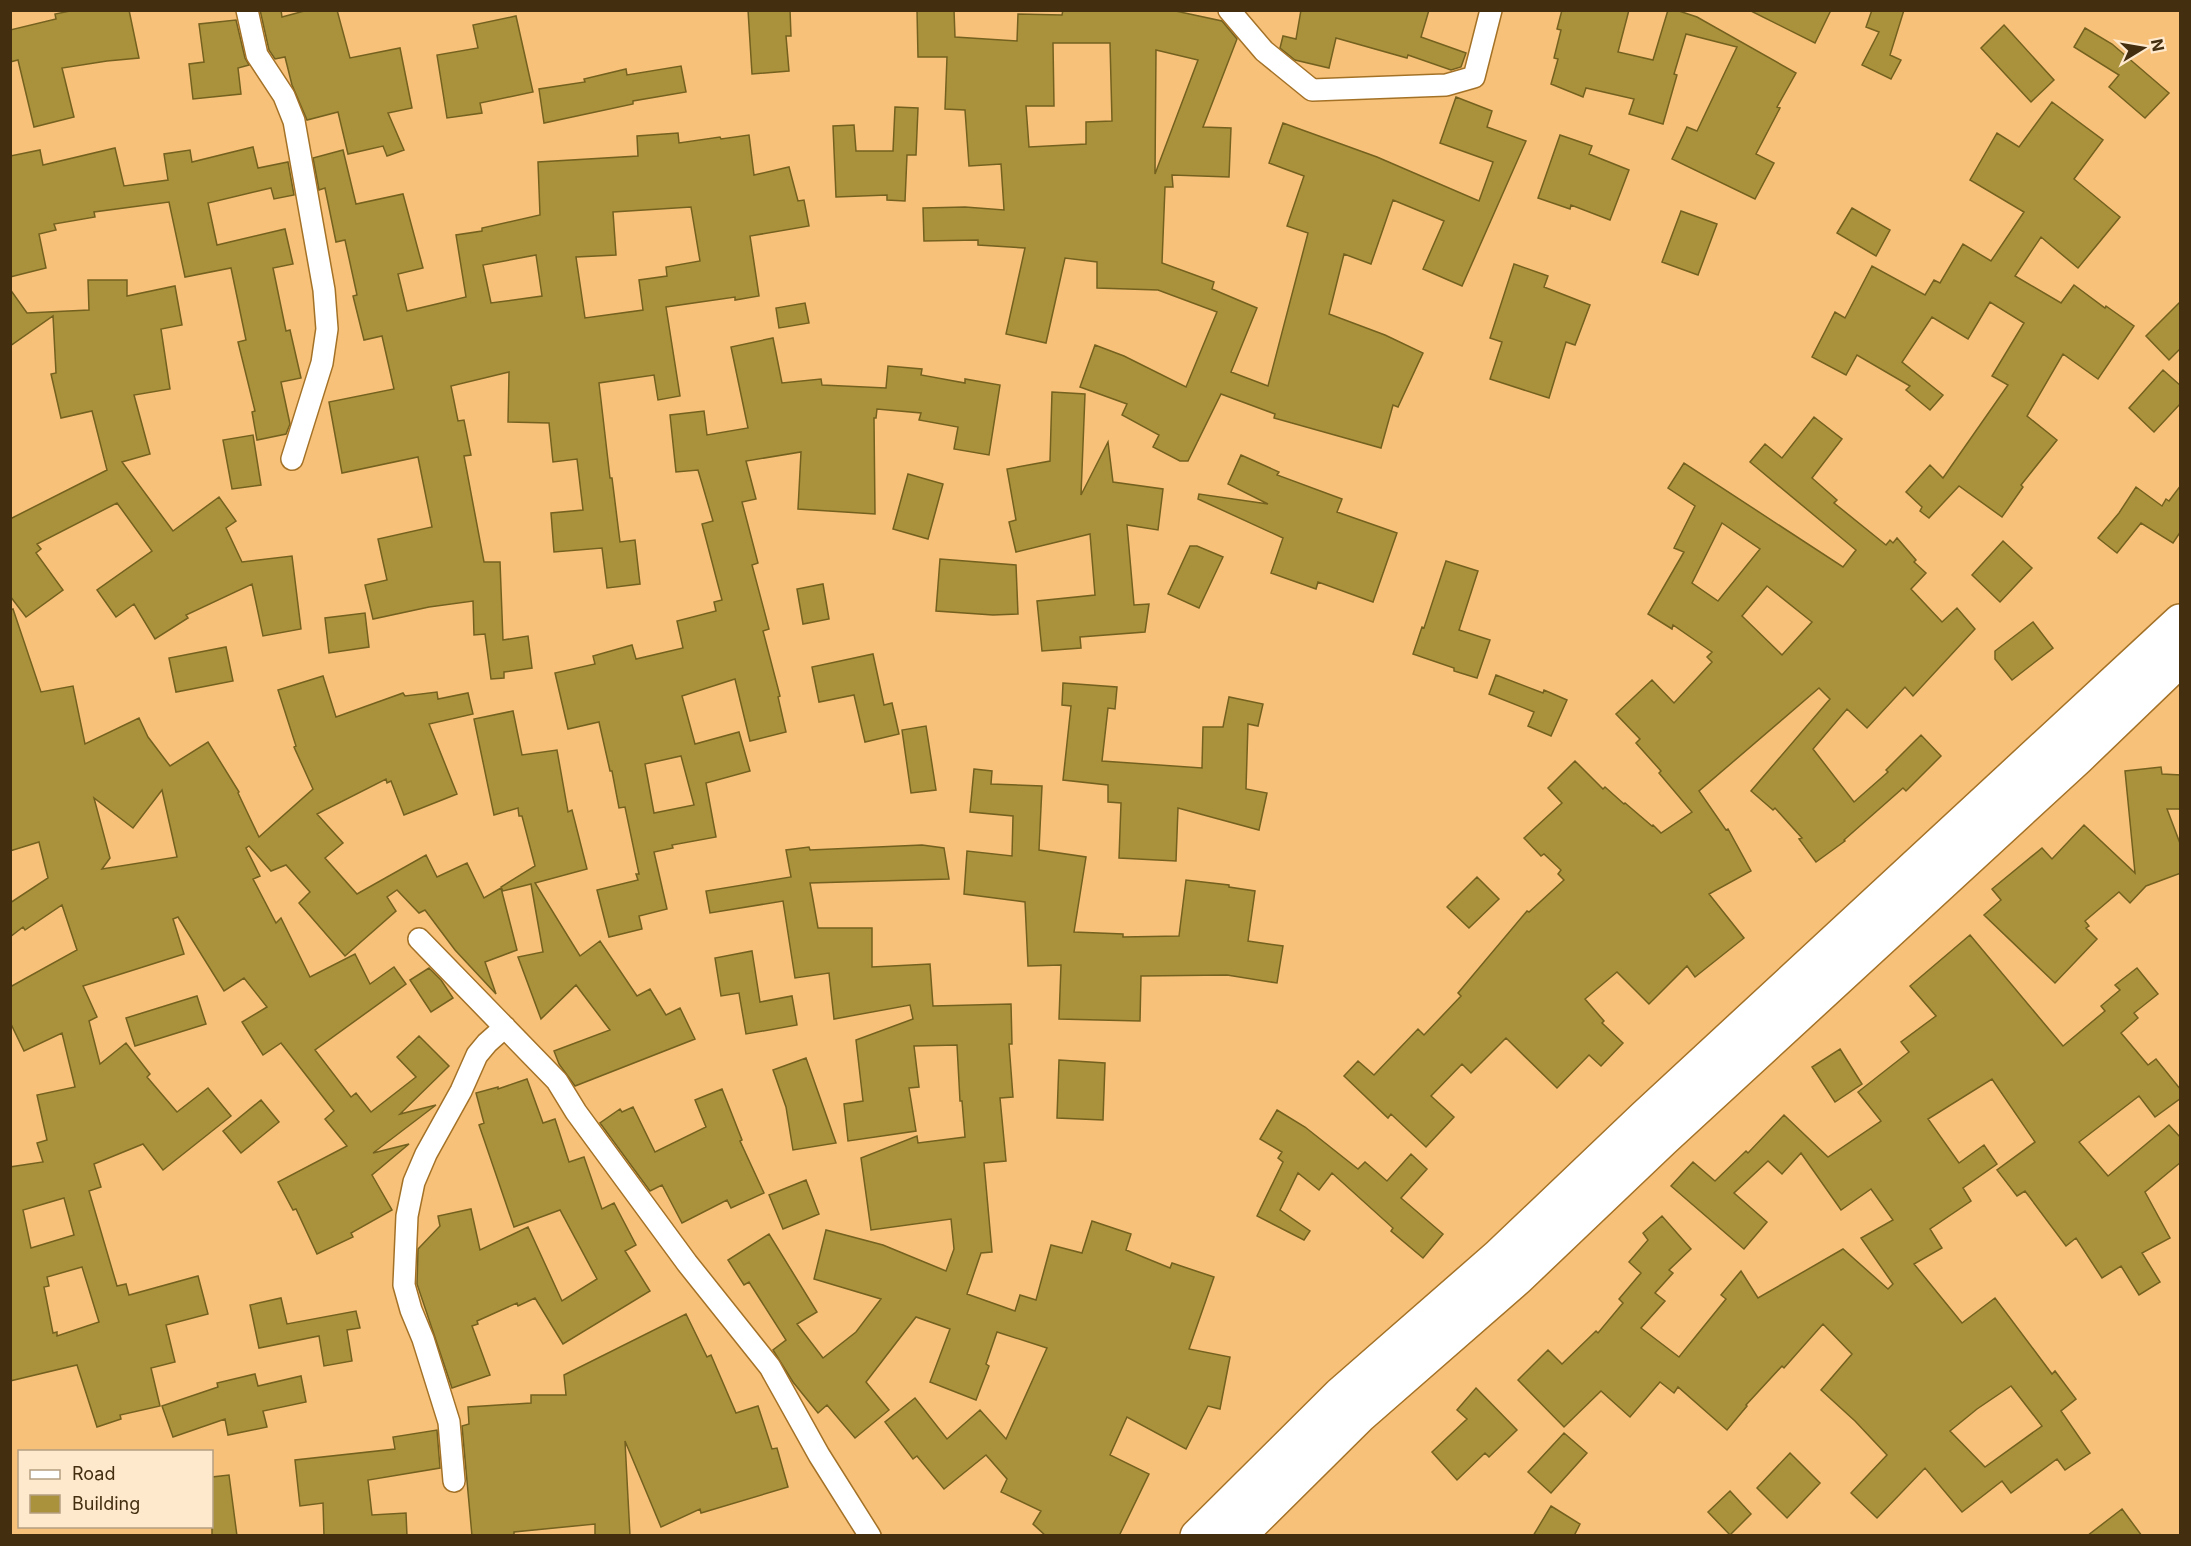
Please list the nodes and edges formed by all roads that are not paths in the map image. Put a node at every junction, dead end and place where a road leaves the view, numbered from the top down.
1 (247, 10) edge
2 (1229, 10) edge
3 (1491, 10) edge
4 (292, 459) dead end
5 (2181, 621) edge
6 (2181, 660) edge
7 (419, 939) dead end
8 (504, 1027) junction
9 (454, 1481) dead end
10 (870, 1536) edge
11 (1197, 1536) edge
12 (1239, 1536) edge

1 - 4 street
2 - 3 street
5 - 11 main road
6 - 12 main road
7 - 8 street
8 - 9 street
8 - 10 street

